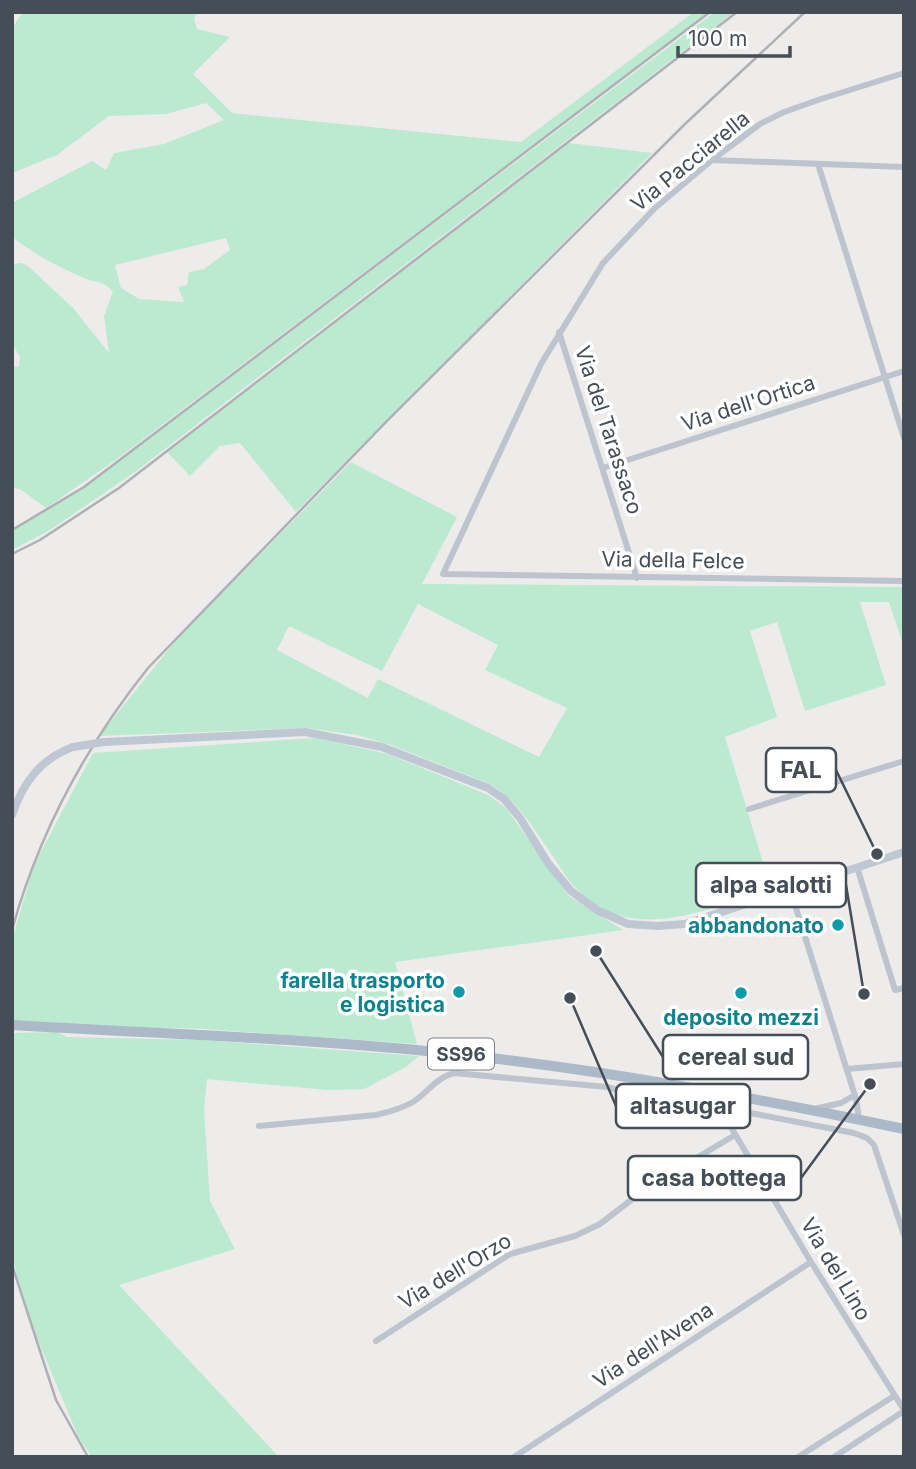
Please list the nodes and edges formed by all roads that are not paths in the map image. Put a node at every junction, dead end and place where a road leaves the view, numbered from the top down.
1 (904, 73) edge
2 (712, 160) junction
3 (818, 164) junction
4 (904, 167) edge
5 (559, 332) junction
6 (904, 371) edge
7 (884, 377) junction
8 (904, 438) edge
9 (603, 468) junction
10 (443, 574) joint
11 (637, 578) junction
12 (904, 581) edge
13 (904, 761) edge
14 (750, 809) dead end
15 (12, 815) edge
16 (904, 852) edge
17 (857, 867) junction
18 (790, 889) junction
19 (904, 988) edge
20 (12, 1026) edge
21 (904, 1064) edge
22 (847, 1069) junction
23 (855, 1095) junction
24 (848, 1100) junction
25 (719, 1107) junction
26 (811, 1109) junction
27 (830, 1113) junction
28 (846, 1116) junction
29 (859, 1119) junction
30 (259, 1126) dead end
31 (825, 1127) junction
32 (904, 1129) edge
33 (735, 1135) junction
34 (904, 1235) edge
35 (811, 1262) junction
36 (376, 1341) dead end
37 (894, 1396) junction
38 (903, 1409) edge
39 (514, 1457) edge
40 (798, 1457) edge
41 (834, 1457) edge

1 - 2 street, Via Pacciarella
2 - 3 street
2 - 5 street, Via Pacciarella
3 - 4 street
3 - 7 street
5 - 9 street, Via del Tarassaco
5 - 10 street, Via Pacciarella
6 - 7 street, Via dell'Ortica
7 - 8 street
7 - 9 street, Via dell'Ortica
9 - 11 street, Via del Tarassaco
10 - 11 street, Via della Felce
11 - 12 street, Via della Felce
13 - 14 street
15 - 18 main road, bridge
16 - 17 main road
17 - 18 main road
17 - 19 street
18 - 22 street
20 - 26 main road, SS96
21 - 22 street
22 - 23 street
23 - 24 street
23 - 29 street
24 - 26 street
24 - 28 street
25 - 30 street
25 - 31 street
25 - 33 street, Via del Lino
26 - 27 main road, SS96
27 - 28 main road, SS96
27 - 31 street
28 - 29 main road, SS96
29 - 32 main road, SS96
31 - 34 street
33 - 35 street, Via del Lino
33 - 36 street, Via dell'Orzo
35 - 37 street, Via del Lino
35 - 39 street, Via dell'Avena
37 - 38 street, Via del Lino
37 - 40 street
38 - 41 street

